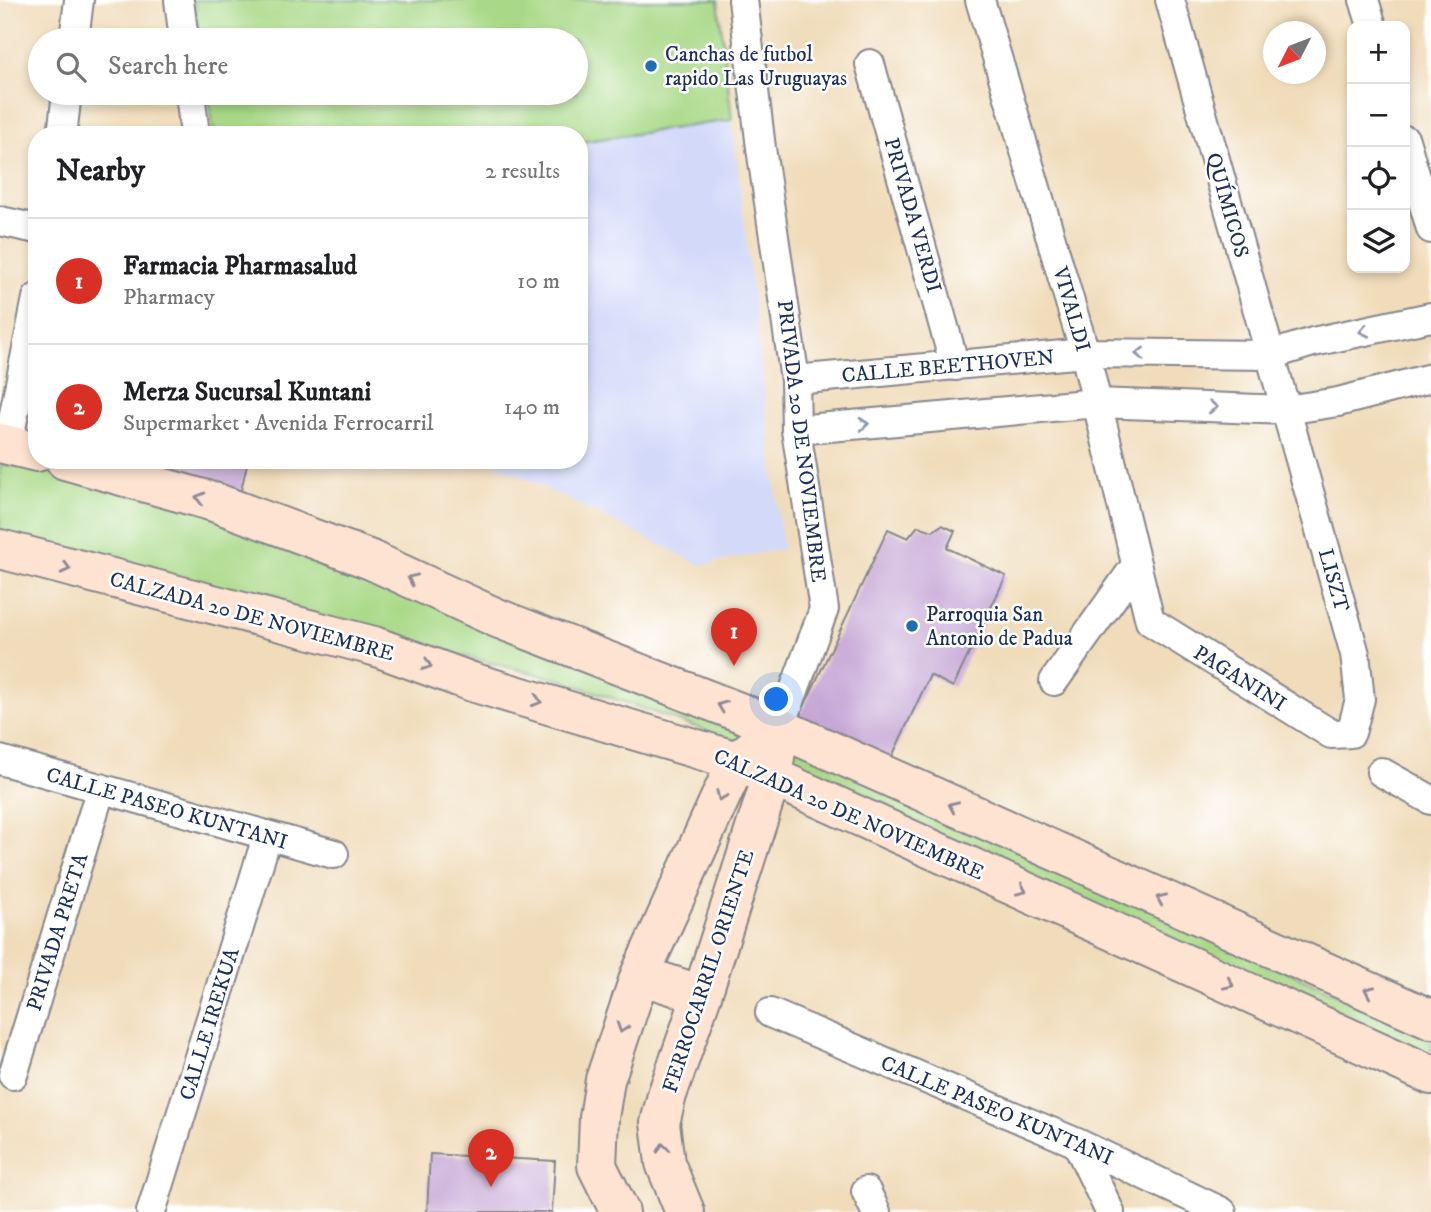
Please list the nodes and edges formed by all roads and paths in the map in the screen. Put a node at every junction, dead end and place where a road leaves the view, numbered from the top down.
1 (79, 0) edge
2 (180, 0) edge
3 (743, 0) edge
4 (980, 0) edge
5 (1170, 0) edge
6 (1364, 0) edge
7 (1370, 21) edge
8 (76, 28) edge
9 (183, 28) edge
10 (870, 64) dead end
11 (66, 105) edge
12 (191, 105) edge
13 (63, 126) edge
14 (194, 126) edge
15 (1407, 147) edge
16 (0, 221) edge
17 (28, 227) edge
18 (1431, 229) edge
19 (1431, 317) edge
20 (1085, 353) junction
21 (1271, 355) junction
22 (28, 359) edge
23 (956, 366) junction
24 (1431, 378) edge
25 (795, 380) junction
26 (1097, 403) junction
27 (1286, 410) junction
28 (796, 430) junction
29 (15, 446) edge
30 (140, 471) edge
31 (0, 549) edge
32 (1136, 565) junction
33 (1150, 621) joint
34 (1054, 681) dead end
35 (780, 728) junction
36 (1331, 734) joint
37 (0, 760) edge
38 (737, 761) junction
39 (1381, 772) dead end
40 (772, 776) junction
41 (101, 788) junction
42 (1431, 800) edge
43 (267, 837) junction
44 (334, 854) dead end
45 (640, 975) junction
46 (702, 995) junction
47 (770, 1013) dead end
48 (1431, 1019) edge
49 (1431, 1075) edge
50 (13, 1076) dead end
51 (1077, 1143) junction
52 (151, 1212) edge
53 (620, 1212) edge
54 (685, 1212) edge
55 (1110, 1212) edge
56 (1222, 1212) edge

1 - 8 street
2 - 9 street
3 - 25 street, PRIVADA 20 DE NOVIEMBRE
4 - 20 street, VIVALDI
5 - 21 street, QUÍMICOS
6 - 7 street
10 - 23 street, PRIVADA VERDI
11 - 13 street
12 - 14 street
15 - 18 street
16 - 17 street
19 -> 21 street, CALLE BEETHOVEN
21 -> 20 street, CALLE BEETHOVEN
20 - 23 street, CALLE BEETHOVEN
20 - 26 street, VIVALDI
21 - 27 street, QUÍMICOS
22 - 29 street
23 - 25 street, CALLE BEETHOVEN
24 - 27 street
25 - 28 street, PRIVADA 20 DE NOVIEMBRE
26 -> 27 street
28 -> 26 street
26 - 32 street, VIVALDI
27 - 36 street, LISZT
28 - 35 street, PRIVADA 20 DE NOVIEMBRE
35 -> 30 main road
31 -> 38 main road, CALZADA 20 DE NOVIEMBRE
32 - 33 street, VIVALDI
32 - 34 street
33 - 36 street, PAGANINI
35 - 38 main road
35 - 40 main road, FERROCARRIL ORIENTE
48 -> 35 main road
37 - 41 street, CALLE PASEO KUNTANI
38 - 40 main road, CALZADA 20 DE NOVIEMBRE
38 -> 45 main road
39 - 42 street
40 - 46 main road, FERROCARRIL ORIENTE
40 -> 49 main road, CALZADA 20 DE NOVIEMBRE
41 - 43 street, CALLE PASEO KUNTANI
41 - 50 street, PRIVADA PRETA
43 - 44 street, CALLE PASEO KUNTANI
43 - 52 street, CALLE IREKUA
45 - 46 main road
45 -> 53 main road
54 -> 46 main road, FERROCARRIL ORIENTE
47 - 51 street, CALLE PASEO KUNTANI
51 - 55 street
51 - 56 street, CALLE PASEO KUNTANI

